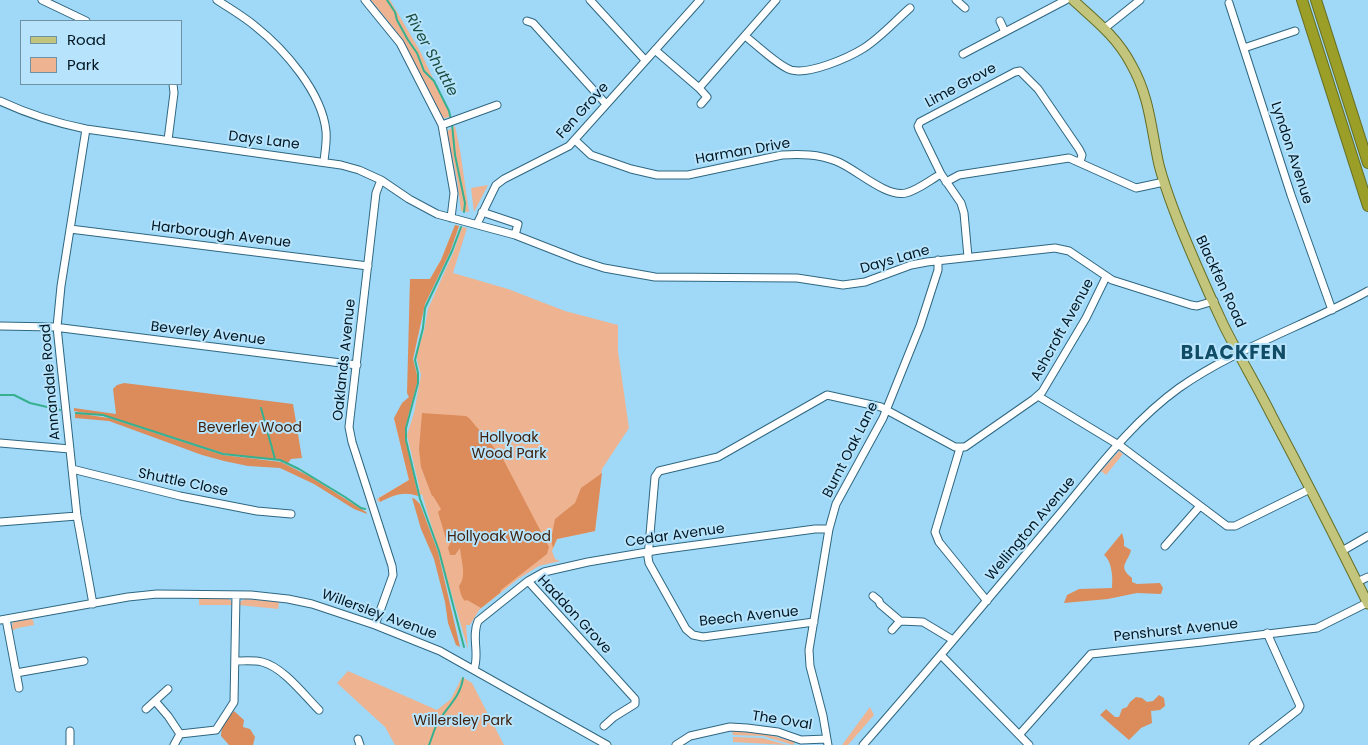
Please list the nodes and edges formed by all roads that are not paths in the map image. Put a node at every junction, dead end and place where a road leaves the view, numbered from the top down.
1 (42, 0) edge
2 (217, 0) edge
3 (365, 0) edge
4 (590, 0) edge
5 (700, 0) edge
6 (776, 0) edge
7 (956, 0) edge
8 (1066, 0) edge
9 (1073, 0) edge
10 (1140, 0) edge
11 (1302, 0) edge
12 (1316, 0) edge
13 (1229, 3) dead end
14 (910, 8) dead end
15 (965, 8) dead end
16 (84, 20) edge
17 (527, 21) dead end
18 (1000, 21) dead end
19 (1105, 28) junction
20 (1295, 31) dead end
21 (1006, 32) junction
22 (745, 36) junction
23 (1244, 48) junction
24 (654, 50) junction
25 (963, 54) dead end
26 (645, 60) junction
27 (173, 85) edge
28 (699, 88) junction
29 (0, 101) edge
30 (606, 104) junction
31 (701, 104) dead end
32 (497, 106) dead end
33 (442, 126) junction
34 (86, 129) junction
35 (168, 140) junction
36 (575, 140) junction
37 (324, 161) junction
38 (1080, 162) junction
39 (1368, 163) edge
40 (941, 174) junction
41 (381, 180) junction
42 (946, 182) junction
43 (1164, 182) junction
44 (1368, 206) edge
45 (482, 212) junction
46 (451, 218) junction
47 (477, 224) junction
48 (70, 229) junction
49 (515, 235) junction
50 (968, 258) junction
51 (938, 260) junction
52 (368, 266) junction
53 (1106, 277) junction
54 (1368, 291) edge
55 (1214, 301) junction
56 (1332, 310) junction
57 (0, 326) edge
58 (57, 327) junction
59 (1239, 353) junction
60 (357, 365) junction
61 (1038, 396) junction
62 (886, 410) junction
63 (0, 443) edge
64 (1118, 445) junction
65 (960, 448) junction
66 (70, 449) junction
67 (72, 469) junction
68 (1310, 489) junction
69 (1200, 506) junction
70 (291, 514) dead end
71 (77, 516) junction
72 (0, 522) edge
73 (829, 529) junction
74 (1368, 536) edge
75 (1165, 546) dead end
76 (1342, 551) junction
77 (648, 552) junction
78 (1368, 577) edge
79 (528, 581) junction
80 (1357, 582) junction
81 (236, 595) junction
82 (873, 596) dead end
83 (987, 601) junction
84 (94, 604) junction
85 (1368, 604) edge
86 (3, 620) edge
87 (900, 621) junction
88 (814, 622) junction
89 (376, 624) junction
90 (892, 630) dead end
91 (1267, 633) junction
92 (953, 640) junction
93 (941, 655) junction
94 (84, 661) dead end
95 (235, 661) junction
96 (474, 669) junction
97 (16, 673) junction
98 (19, 688) dead end
99 (168, 689) dead end
100 (155, 700) junction
101 (146, 709) dead end
102 (319, 710) dead end
103 (604, 726) dead end
104 (70, 731) dead end
105 (180, 734) junction
106 (1019, 735) junction
107 (827, 742) edge
108 (70, 745) edge
109 (174, 745) edge
110 (607, 745) edge
111 (676, 745) edge
112 (863, 745) edge
113 (1028, 745) edge
114 (1253, 745) edge

1 - 16 street
2 - 37 street
3 - 33 street
4 - 26 street
5 - 24 street, Fen Grove
6 - 22 street
7 - 15 street
8 - 21 street
9 - 19 main road, Blackfen Road
10 - 19 street
11 - 44 highway
12 - 39 highway
13 - 23 street, Lyndon Avenue
14 - 22 street
17 - 30 street
18 - 21 street
19 - 43 main road, Blackfen Road
20 - 23 street
21 - 25 street
22 - 28 street
23 - 56 street, Lyndon Avenue
24 - 26 street, Fen Grove
24 - 28 street
26 - 30 street, Fen Grove
27 - 35 street
28 - 31 street
29 - 34 street, Days Lane
30 - 36 street, Fen Grove
32 - 33 street
33 - 46 street
34 - 35 street, Days Lane
34 - 48 street, Annandale Road
35 - 37 street, Days Lane
36 - 40 street, Harman Drive
36 - 45 street, Fen Grove
37 - 41 street, Days Lane
38 - 40 street, Lime Grove
38 - 42 street
38 - 43 street
40 - 42 street, Lime Grove
41 - 46 street, Days Lane
41 - 52 street, Oaklands Avenue
42 - 50 street, Lime Grove
43 - 55 main road, Blackfen Road
45 - 47 street, Fen Grove
45 - 49 street
46 - 47 street, Days Lane
47 - 49 street, Days Lane
48 - 52 street, Harborough Avenue
48 - 58 street, Annandale Road
49 - 51 street, Days Lane
50 - 51 street, Days Lane
50 - 53 street, Days Lane
51 - 62 street, Burnt Oak Lane
52 - 60 street, Oaklands Avenue
53 - 55 street, Days Lane
53 - 61 street, Ashcroft Avenue
54 - 56 street, Wellington Avenue
55 - 59 main road, Blackfen Road
56 - 59 street, Wellington Avenue
57 - 58 street, Beverley Avenue
58 - 60 street, Beverley Avenue
58 - 66 street, Annandale Road
59 - 64 street, Wellington Avenue
59 - 68 main road, Blackfen Road
60 - 89 street, Oaklands Avenue
61 - 64 street
61 - 65 street, Ashcroft Avenue
62 - 65 street
62 - 73 street, Burnt Oak Lane
62 - 77 street
63 - 66 street
64 - 69 street
64 - 83 street, Wellington Avenue
65 - 83 street
66 - 67 street, Annandale Road
67 - 70 street, Shuttle Close
67 - 71 street, Annandale Road
68 - 69 street
68 - 76 main road, Blackfen Road
69 - 75 street
71 - 72 street
71 - 84 street, Annandale Road
73 - 77 street, Cedar Avenue
73 - 88 street, Burnt Oak Lane
74 - 76 street
76 - 80 main road, Blackfen Road
77 - 79 street, Cedar Avenue
77 - 88 street, Beech Avenue
78 - 80 street
79 - 96 street, Haddon Grove
79 - 103 street, Haddon Grove
80 - 85 main road, Blackfen Road
81 - 84 street, Willersley Avenue
81 - 89 street, Willersley Avenue
81 - 95 street
82 - 87 street
83 - 92 street, Wellington Avenue
84 - 86 street, Willersley Avenue
85 - 91 street, Penshurst Avenue
86 - 97 street
87 - 90 street
87 - 92 street
88 - 107 street, Burnt Oak Lane
89 - 96 street, Willersley Avenue
91 - 106 street, Penshurst Avenue
91 - 114 street
92 - 93 street, Wellington Avenue
93 - 106 street
93 - 112 street, Wellington Avenue
94 - 97 street
95 - 102 street
95 - 105 street
96 - 110 street, Willersley Avenue
97 - 98 street
99 - 100 street
100 - 101 street
100 - 105 street
104 - 108 street
105 - 109 street
106 - 113 street
107 - 111 street, The Oval

